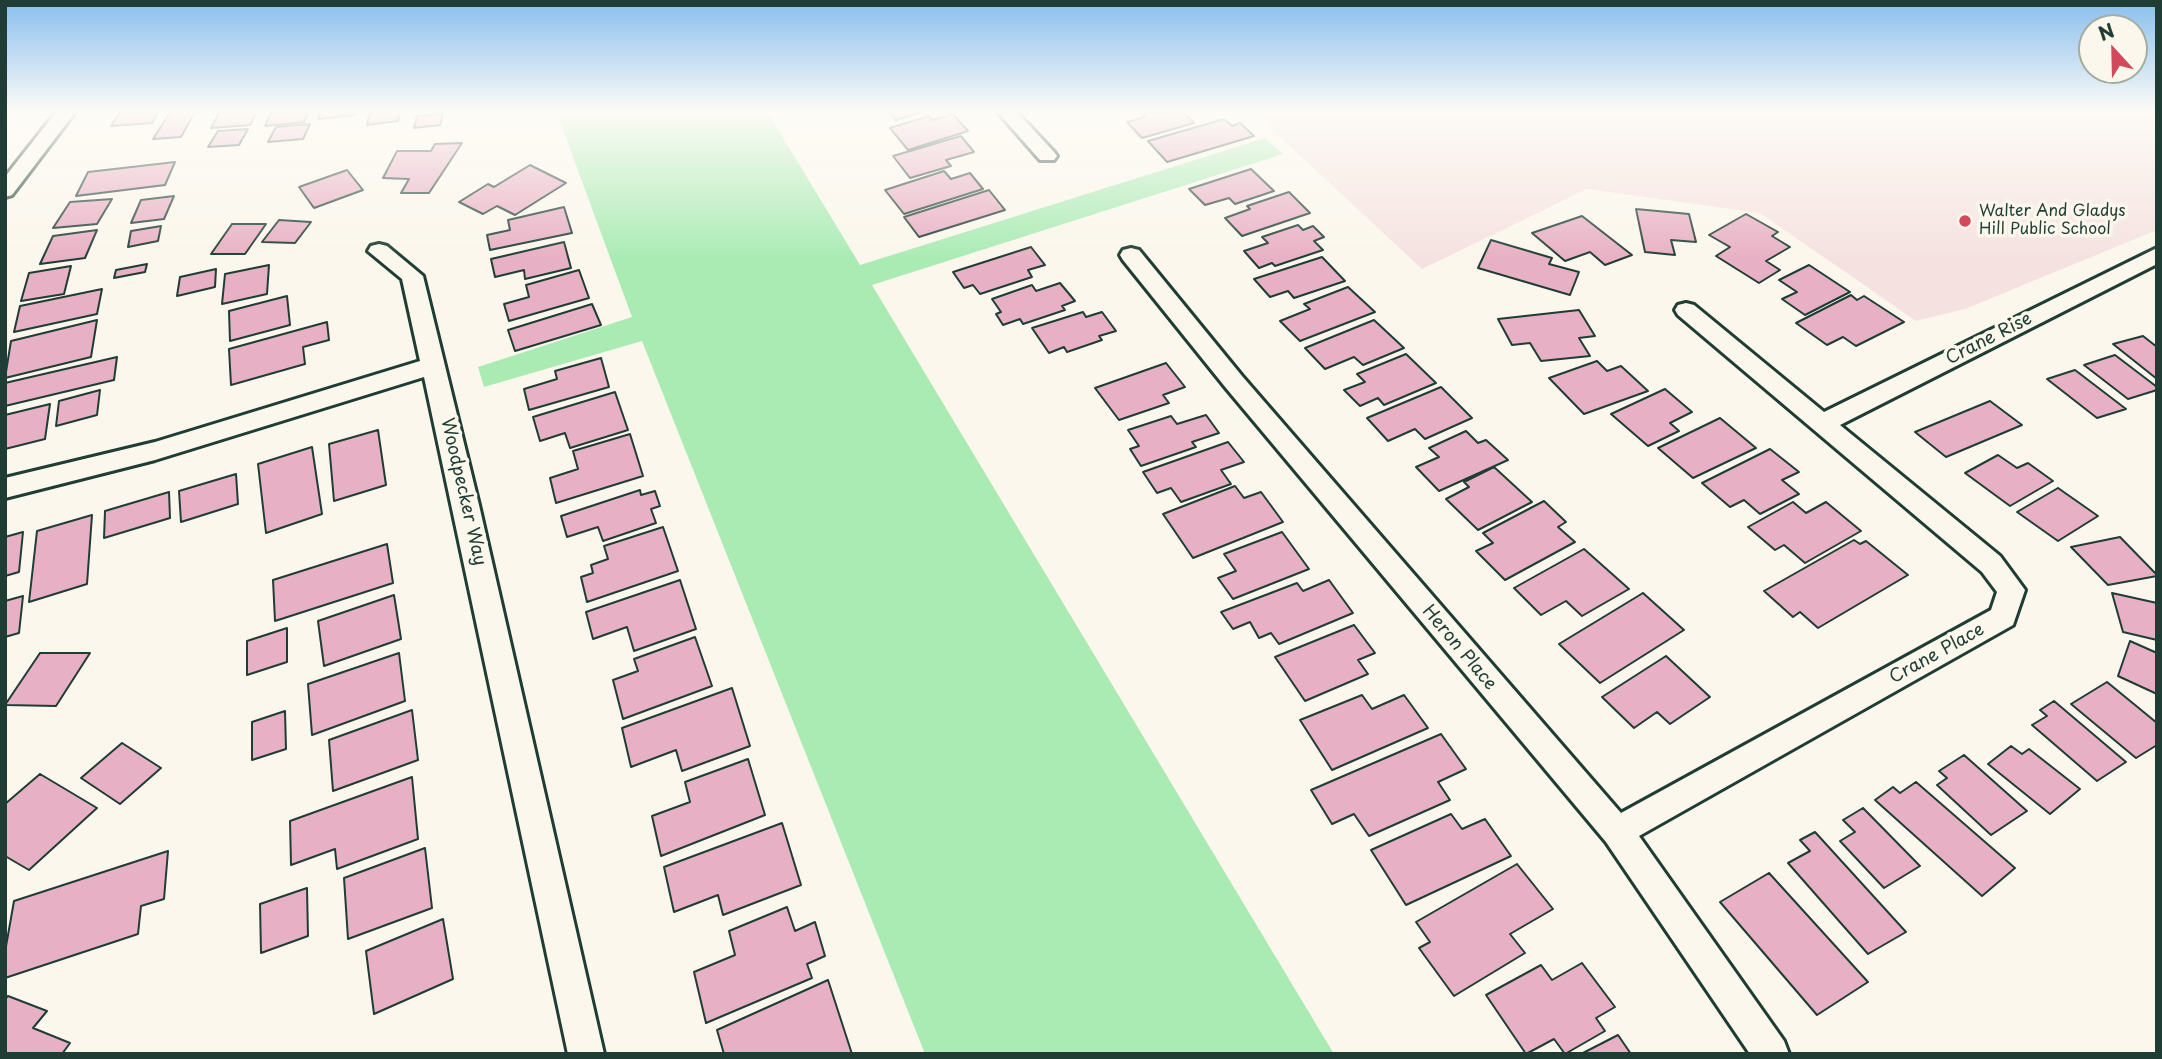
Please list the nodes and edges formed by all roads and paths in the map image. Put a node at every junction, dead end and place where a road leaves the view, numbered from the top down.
1 (29, 160) edge
2 (5, 191) edge
3 (379, 251) dead end
4 (2157, 254) edge
5 (1131, 255) dead end
6 (1686, 310) dead end
7 (432, 366) junction
8 (1822, 423) junction
9 (5, 488) edge
10 (1617, 832) junction
11 (586, 1054) edge
12 (1771, 1054) edge

1 - 2 street
3 - 7 street
4 - 8 street, Crane Rise
5 - 10 street, Heron Place
6 - 8 street, Crane Place
7 - 9 street
7 - 11 street, Woodpecker Way
8 - 10 street, Crane Place
10 - 12 street, Heron Place

